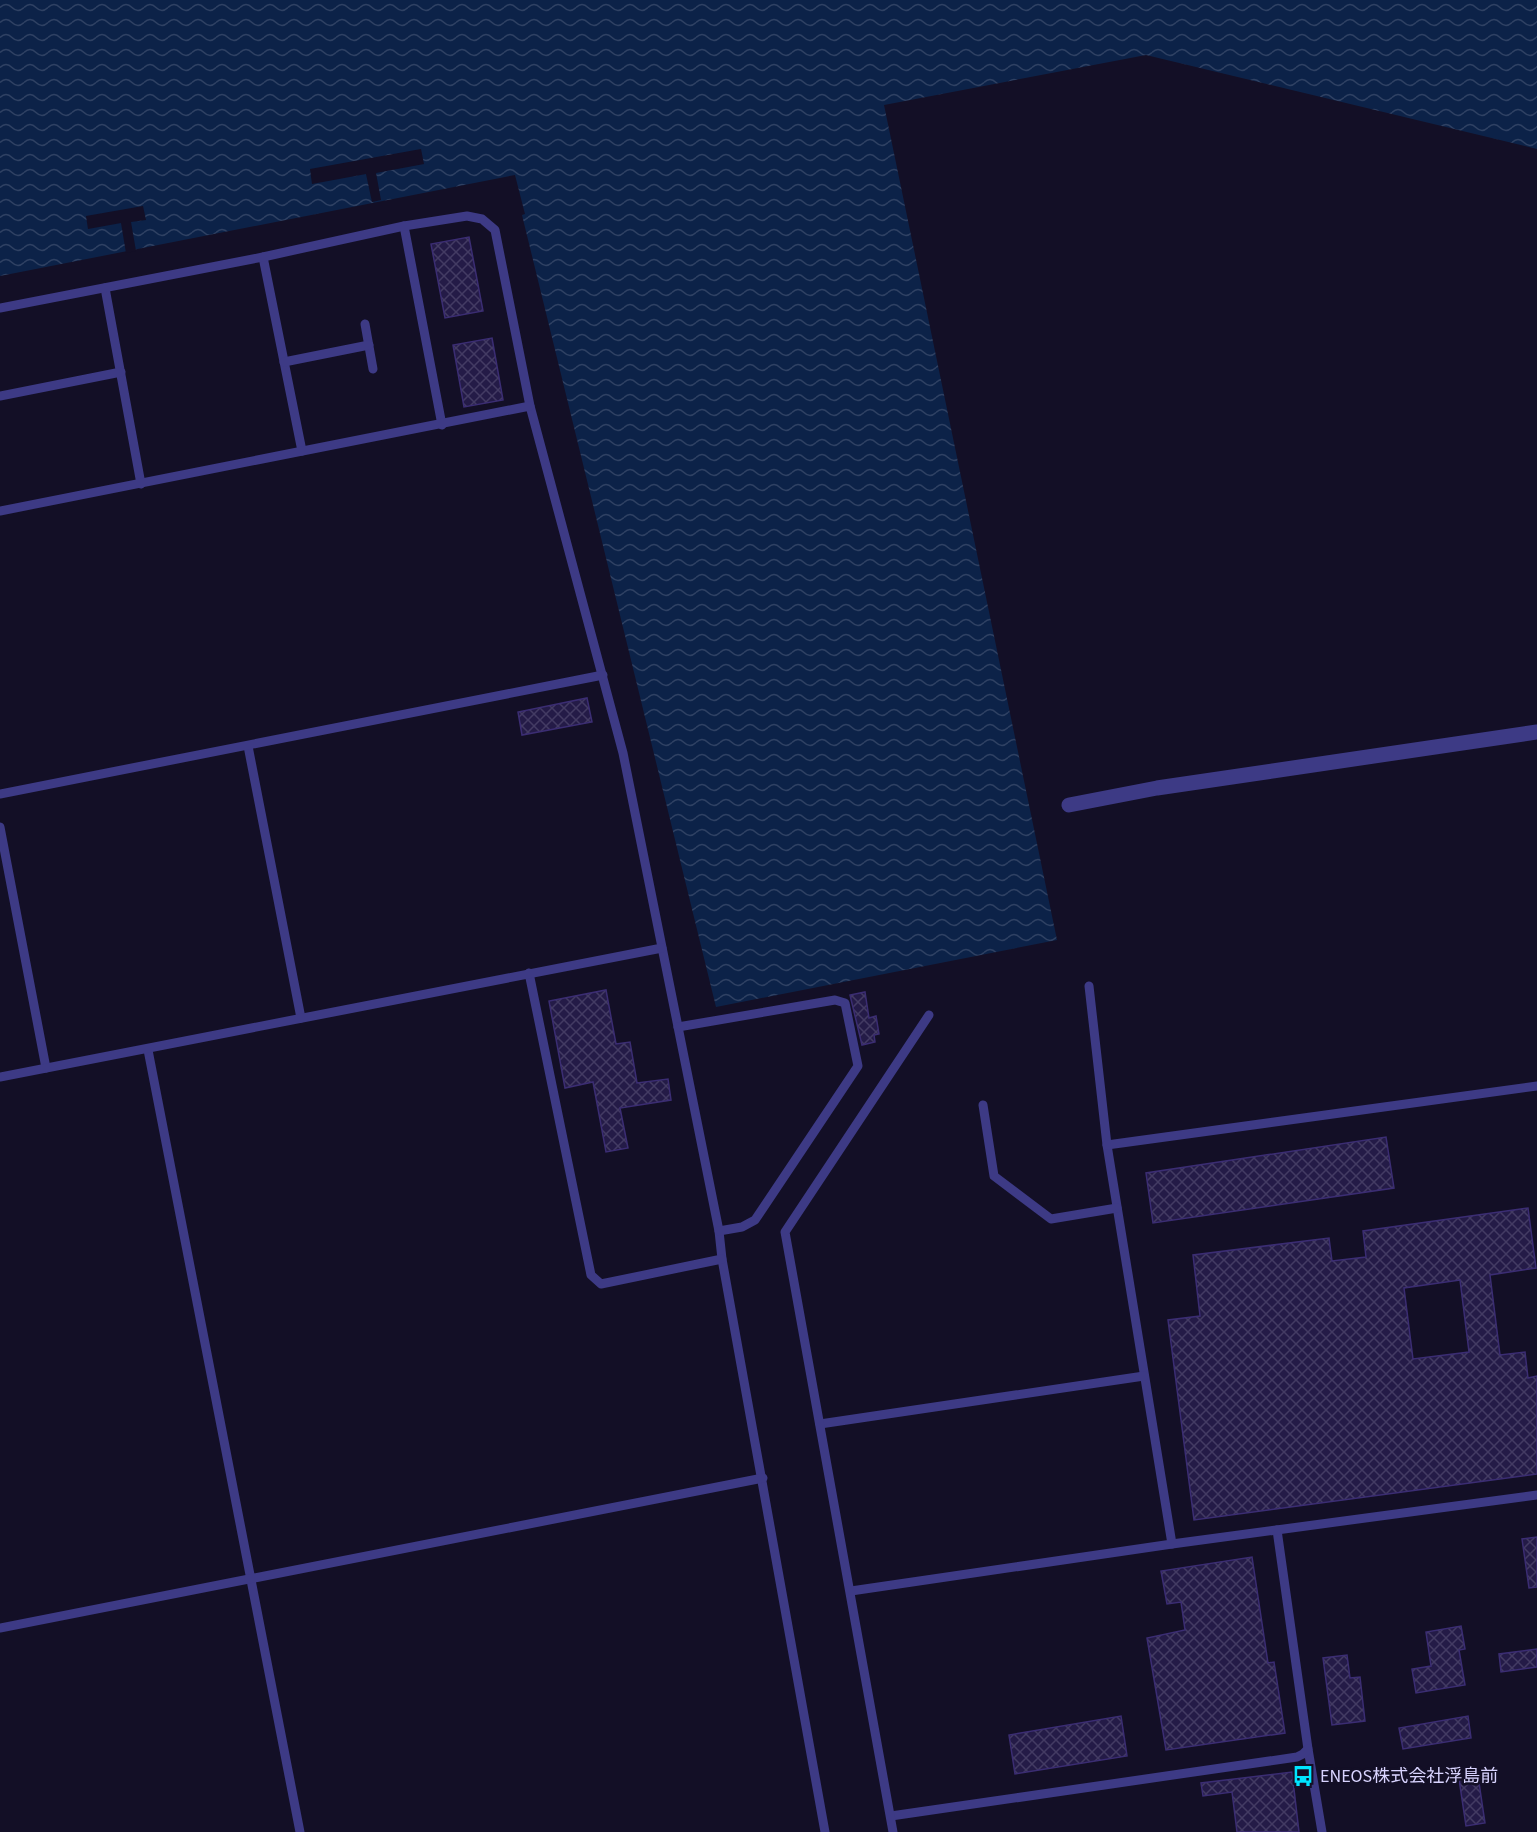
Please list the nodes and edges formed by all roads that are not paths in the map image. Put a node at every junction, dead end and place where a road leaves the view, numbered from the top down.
1 (404, 226) junction
2 (263, 257) junction
3 (105, 288) junction
4 (0, 308) edge
5 (365, 324) dead end
6 (369, 345) junction
7 (284, 362) junction
8 (373, 369) dead end
9 (121, 372) junction
10 (0, 396) edge
11 (530, 406) junction
12 (442, 425) junction
13 (302, 451) junction
14 (141, 484) junction
15 (0, 511) edge
16 (603, 675) junction
17 (1537, 732) edge
18 (248, 746) junction
19 (0, 794) edge
20 (1069, 805) dead end
21 (0, 827) edge
22 (662, 948) junction
23 (529, 973) junction
24 (1089, 986) dead end
25 (929, 1015) dead end
26 (301, 1018) junction
27 (678, 1027) junction
28 (148, 1050) junction
29 (46, 1068) junction
30 (0, 1077) edge
31 (1537, 1086) edge
32 (983, 1105) dead end
33 (1107, 1144) junction
34 (1117, 1208) junction
35 (719, 1231) junction
36 (722, 1259) junction
37 (1144, 1376) junction
38 (820, 1424) junction
39 (763, 1478) junction
40 (1537, 1495) edge
41 (1277, 1530) junction
42 (1172, 1544) junction
43 (250, 1578) junction
44 (851, 1592) junction
45 (0, 1628) edge
46 (1308, 1749) junction
47 (891, 1816) junction
48 (300, 1832) edge
49 (825, 1832) edge
50 (893, 1832) edge
51 (1322, 1832) edge

1 - 2 lane
1 - 11 lane
1 - 12 lane
2 - 3 lane
2 - 7 lane
3 - 4 lane
3 - 9 lane
5 - 6 lane
6 - 7 lane
6 - 8 lane
7 - 13 lane
9 - 10 lane
9 - 14 lane
11 - 12 lane
11 - 16 lane
12 - 13 lane
13 - 14 lane
14 - 15 lane
16 - 18 lane
16 - 22 lane
17 - 20 street
18 - 19 lane
18 - 26 lane
21 - 29 lane
22 - 23 lane
22 - 27 lane
23 - 26 lane
23 - 36 lane
24 - 33 lane
25 - 38 lane
26 - 28 lane
27 - 35 lane
27 - 35 lane
28 - 29 lane
28 - 43 lane
29 - 30 lane
31 - 33 lane
32 - 34 lane
33 - 34 lane
34 - 37 lane
35 - 36 lane
36 - 39 lane
37 - 38 lane
37 - 42 lane
38 - 44 lane
39 - 43 lane
39 - 49 lane
40 - 41 lane
41 - 42 lane
41 - 46 lane
42 - 44 lane
43 - 45 lane
43 - 48 lane
44 - 47 lane
46 - 47 lane
46 - 51 lane
47 - 50 lane

